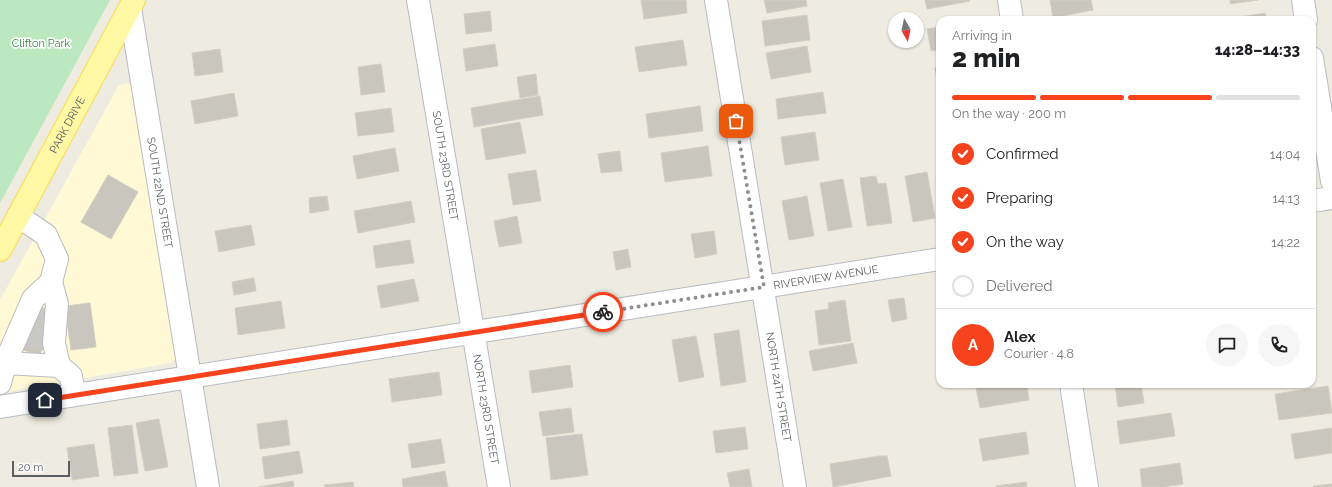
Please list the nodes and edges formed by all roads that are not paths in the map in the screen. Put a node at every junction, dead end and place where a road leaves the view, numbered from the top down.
1 (418, 0) edge
2 (716, 0) edge
3 (1009, 0) edge
4 (1303, 0) edge
5 (132, 4) edge
6 (1011, 16) edge
7 (1305, 16) edge
8 (1316, 83) edge
9 (1332, 181) edge
10 (1332, 198) edge
11 (1316, 200) edge
12 (18, 216) junction
13 (0, 250) edge
14 (936, 260) edge
15 (51, 282) junction
16 (764, 287) junction
17 (39, 328) junction
18 (473, 332) junction
19 (59, 366) junction
20 (2, 369) edge
21 (190, 377) junction
22 (1072, 388) edge
23 (74, 395) junction
24 (1, 403) edge
25 (208, 487) edge
26 (499, 487) edge
27 (795, 487) edge
28 (1087, 487) edge

1 - 18 street, SOUTH 23RD STREET
2 - 16 street, NORTH 24TH STREET
3 - 6 street
4 - 7 street
5 - 12 main road, PARK DRIVE
5 - 21 street, SOUTH 22ND STREET
8 - 9 street
10 - 11 street
12 - 13 main road, PARK DRIVE
12 - 15 street
14 - 16 street, RIVERVIEW AVENUE
15 - 17 street
15 - 17 street
16 - 18 street, RIVERVIEW AVENUE
16 - 27 street, NORTH 24TH STREET
17 - 19 street
17 - 20 street
18 - 21 street, RIVERVIEW AVENUE
18 - 26 street, NORTH 23RD STREET
19 - 20 street
19 - 23 street
21 - 23 street, RIVERVIEW AVENUE
21 - 25 street, SOUTH 22ND STREET
22 - 28 street
23 - 24 street, RIVERVIEW AVENUE

